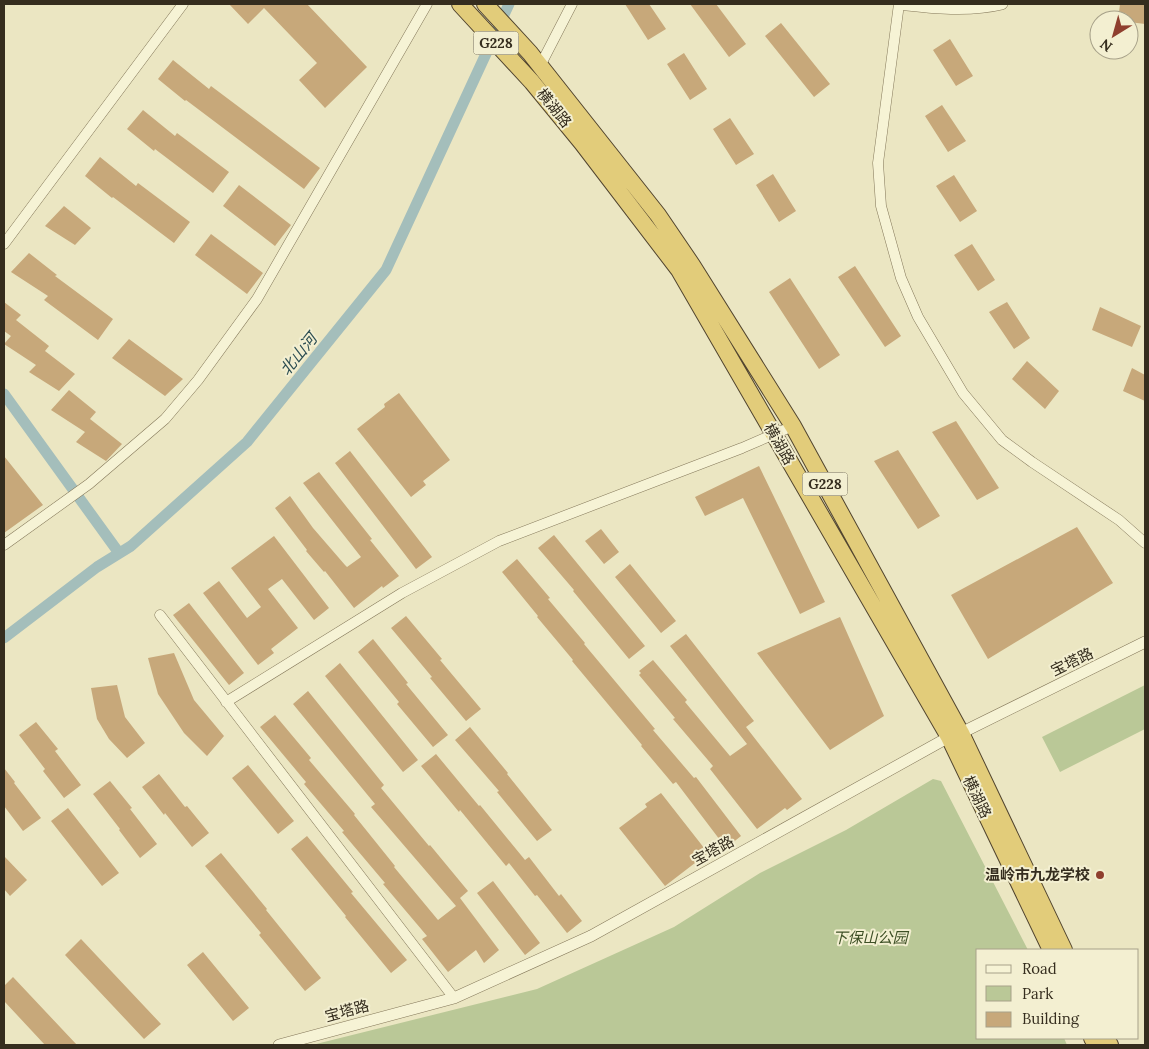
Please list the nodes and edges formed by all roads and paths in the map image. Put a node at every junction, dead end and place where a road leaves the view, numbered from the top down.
1 (183, 4) edge
2 (427, 4) edge
3 (460, 4) edge
4 (485, 4) edge
5 (572, 4) edge
6 (899, 4) edge
7 (1002, 4) edge
8 (535, 59) junction
9 (4, 244) edge
10 (793, 426) junction
11 (774, 434) junction
12 (1145, 543) edge
13 (4, 544) edge
14 (160, 615) dead end
15 (1145, 642) edge
16 (226, 702) junction
17 (955, 735) junction
18 (1051, 949) edge
19 (1063, 949) edge
20 (454, 998) junction
21 (279, 1045) edge

1 - 9 street
2 - 13 street
3 - 11 highway, 横湖路 / G228
4 - 8 highway, 横湖路 / G228
5 - 8 street
6 - 7 street
6 - 12 street
8 - 10 highway, 横湖路 / G228
10 - 11 street
10 - 17 highway, 横湖路 / G228
11 - 16 street
11 - 17 highway, 横湖路 / G228
14 - 16 street
15 - 17 street, 宝塔路
16 - 20 street
17 - 18 highway, 横湖路 / G228
17 - 19 highway, 横湖路 / G228
17 - 20 street, 宝塔路
20 - 21 street, 宝塔路

